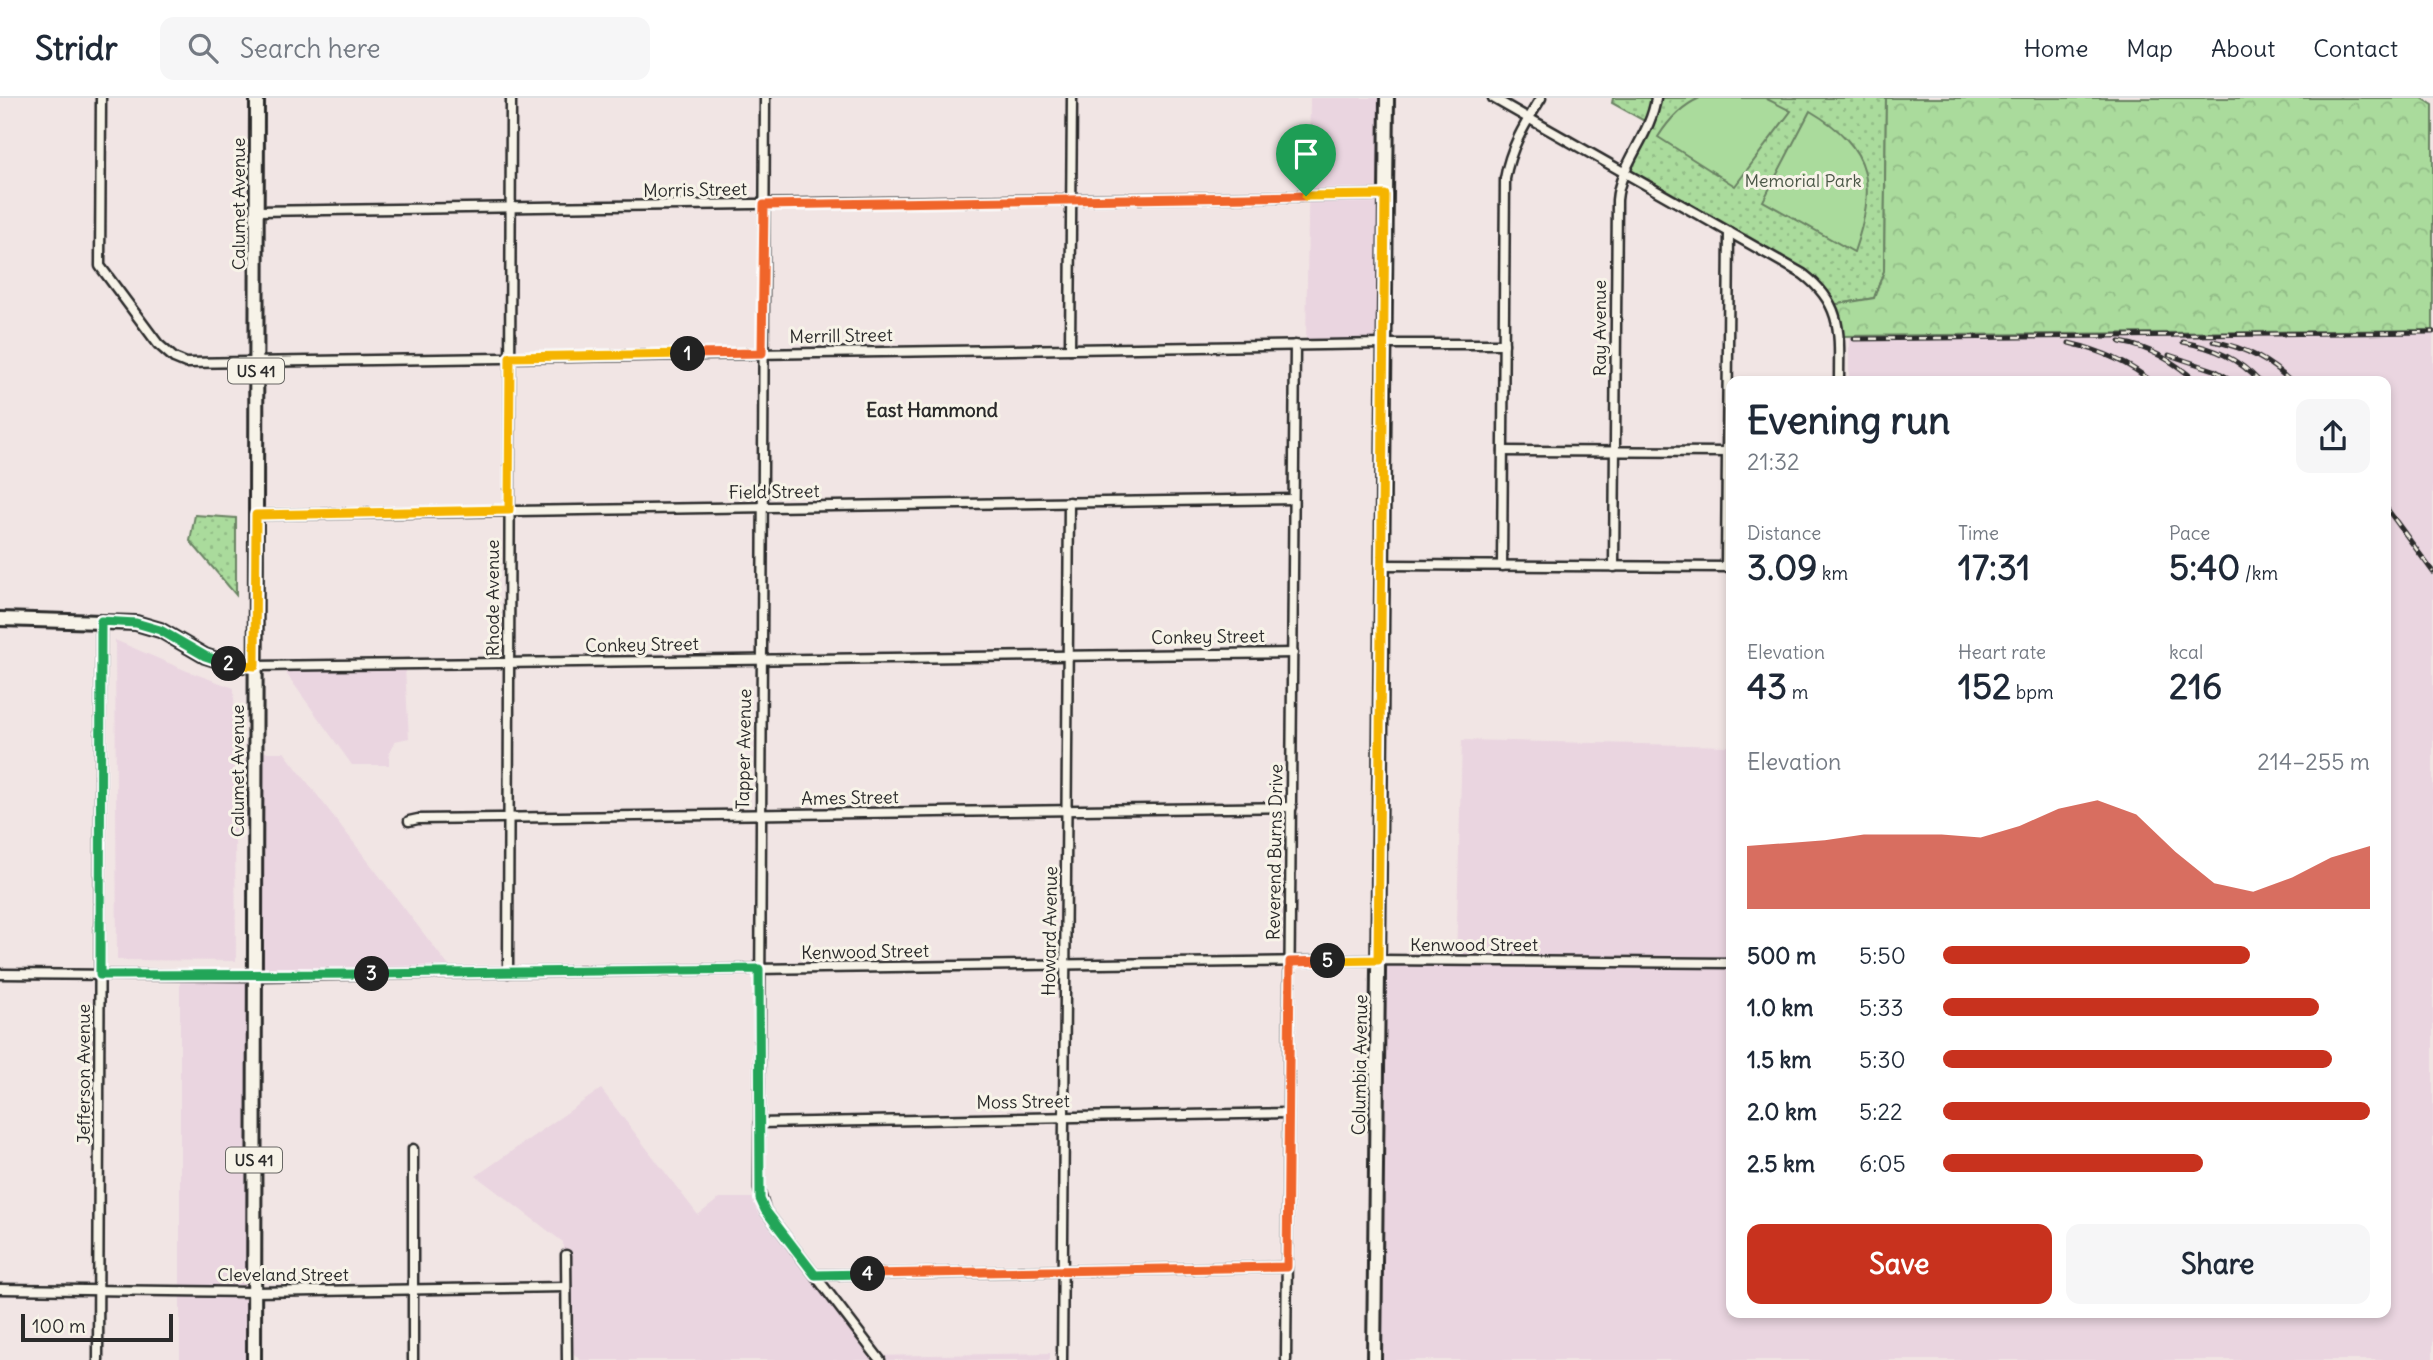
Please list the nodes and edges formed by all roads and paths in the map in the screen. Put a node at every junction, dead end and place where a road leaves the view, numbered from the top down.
1 (101, 98) edge
2 (257, 98) edge
3 (511, 98) edge
4 (765, 98) edge
5 (1072, 98) edge
6 (1387, 98) edge
7 (1493, 98) edge
8 (1541, 98) edge
9 (1656, 98) edge
10 (1529, 118) junction
11 (1625, 174) junction
12 (1385, 195) junction
13 (1071, 200) junction
14 (764, 205) junction
15 (510, 208) junction
16 (256, 211) junction
17 (1729, 232) junction
18 (1384, 344) junction
19 (1504, 344) junction
20 (1295, 345) junction
21 (1070, 349) junction
22 (762, 353) junction
23 (510, 357) junction
24 (256, 362) junction
25 (1729, 376) edge
26 (1839, 376) edge
27 (1503, 450) junction
28 (1615, 451) junction
29 (1726, 452) edge
30 (1293, 499) junction
31 (1069, 502) junction
32 (763, 508) junction
33 (509, 510) junction
34 (256, 515) junction
35 (1382, 565) junction
36 (1502, 566) junction
37 (1614, 567) junction
38 (1726, 567) edge
39 (0, 619) edge
40 (101, 621) junction
41 (1293, 653) junction
42 (1068, 657) junction
43 (761, 660) junction
44 (509, 664) junction
45 (255, 666) junction
46 (1292, 807) junction
47 (1066, 810) junction
48 (759, 815) junction
49 (508, 818) junction
50 (409, 821) dead end
51 (1378, 960) junction
52 (1290, 962) junction
53 (1726, 963) edge
54 (1065, 965) junction
55 (759, 969) junction
56 (508, 973) junction
57 (0, 974) edge
58 (100, 975) junction
59 (255, 976) junction
60 (1288, 1113) junction
61 (1063, 1117) junction
62 (759, 1123) junction
63 (413, 1149) dead end
64 (566, 1255) dead end
65 (1287, 1267) junction
66 (1062, 1271) junction
67 (815, 1275) junction
68 (566, 1287) junction
69 (0, 1289) edge
70 (413, 1289) junction
71 (99, 1290) junction
72 (254, 1292) junction
73 (98, 1360) edge
74 (254, 1360) edge
75 (413, 1360) edge
76 (567, 1360) edge
77 (880, 1360) edge
78 (1062, 1360) edge
79 (1286, 1360) edge
80 (1374, 1360) edge

1 - 24 street, Merrill Street
2 - 16 street, Calumet Avenue / US 41
3 - 15 street, Rhode Avenue
4 - 14 street, Tapper Avenue
5 - 13 street
6 - 12 street, Columbia Avenue
7 - 10 street
8 - 10 street
9 - 11 street, Ray Avenue
10 - 11 street
10 - 19 street
11 - 17 street
11 - 28 street, Ray Avenue
12 - 13 street, Morris Street
12 - 18 street, Columbia Avenue
13 - 14 street, Morris Street
13 - 21 street
14 - 15 street, Morris Street
14 - 22 street, Tapper Avenue
15 - 16 street, Morris Street
15 - 23 street, Rhode Avenue
16 - 24 street, Calumet Avenue / US 41
17 - 25 street
17 - 26 street
18 - 19 street, Merrill Street
18 - 20 street, Merrill Street
18 - 35 street, Columbia Avenue
19 - 27 street
20 - 21 street, Merrill Street
20 - 30 street, Reverend Burns Drive
21 - 22 street, Merrill Street
22 - 23 street, Merrill Street
22 - 32 street, Tapper Avenue
23 - 24 street, Merrill Street
23 - 33 street, Rhode Avenue
24 - 34 street, Calumet Avenue / US 41
27 - 28 street
27 - 36 street
28 - 29 street
28 - 37 street, Ray Avenue
30 - 31 street, Field Street
30 - 41 street, Reverend Burns Drive
31 - 32 street, Field Street
31 - 42 street, Howard Avenue
32 - 33 street, Field Street
32 - 43 street, Tapper Avenue
33 - 34 street, Field Street
33 - 44 street, Rhode Avenue
34 - 45 street, Calumet Avenue / US 41
35 - 36 street
35 - 51 street, Columbia Avenue
36 - 37 street
37 - 38 street
39 - 40 street, Conkey Street
40 - 45 street, Conkey Street
40 - 58 street, Jefferson Avenue
41 - 42 street, Conkey Street
41 - 46 street, Reverend Burns Drive
42 - 43 street, Conkey Street
42 - 47 street, Howard Avenue
43 - 44 street, Conkey Street
43 - 48 street, Tapper Avenue
44 - 45 street, Conkey Street
44 - 49 street, Rhode Avenue
45 - 59 street, Calumet Avenue / US 41
46 - 47 street, Ames Street
46 - 52 street, Reverend Burns Drive
47 - 48 street, Ames Street
47 - 54 street, Howard Avenue
48 - 49 street, Ames Street
48 - 55 street, Tapper Avenue
49 - 50 street, Ames Street
49 - 56 street, Rhode Avenue
51 - 52 street, Kenwood Street
51 - 53 street, Kenwood Street
51 - 80 street, Columbia Avenue
52 - 54 street, Kenwood Street
52 - 60 street, Reverend Burns Drive
54 - 55 street, Kenwood Street
54 - 61 street, Howard Avenue
55 - 56 street, Kenwood Street
55 - 62 street, Tapper Avenue
56 - 59 street, Kenwood Street
57 - 58 street, Kenwood Street
58 - 59 street, Kenwood Street
58 - 71 street, Jefferson Avenue
59 - 72 street, Calumet Avenue / US 41
60 - 61 street, Moss Street
60 - 65 street, Reverend Burns Drive
61 - 62 street, Moss Street
61 - 66 street, Howard Avenue
62 - 67 street, Tapper Avenue
63 - 70 street
64 - 68 street
65 - 66 street
65 - 79 street, Reverend Burns Drive
66 - 67 street
66 - 78 street, Howard Avenue
67 - 77 street, Tapper Avenue
68 - 70 street, Cleveland Street
68 - 76 street
69 - 71 street, Cleveland Street
70 - 72 street, Cleveland Street
70 - 75 street
71 - 72 street, Cleveland Street
71 - 73 street, Jefferson Avenue
72 - 74 street, Calumet Avenue / US 41

